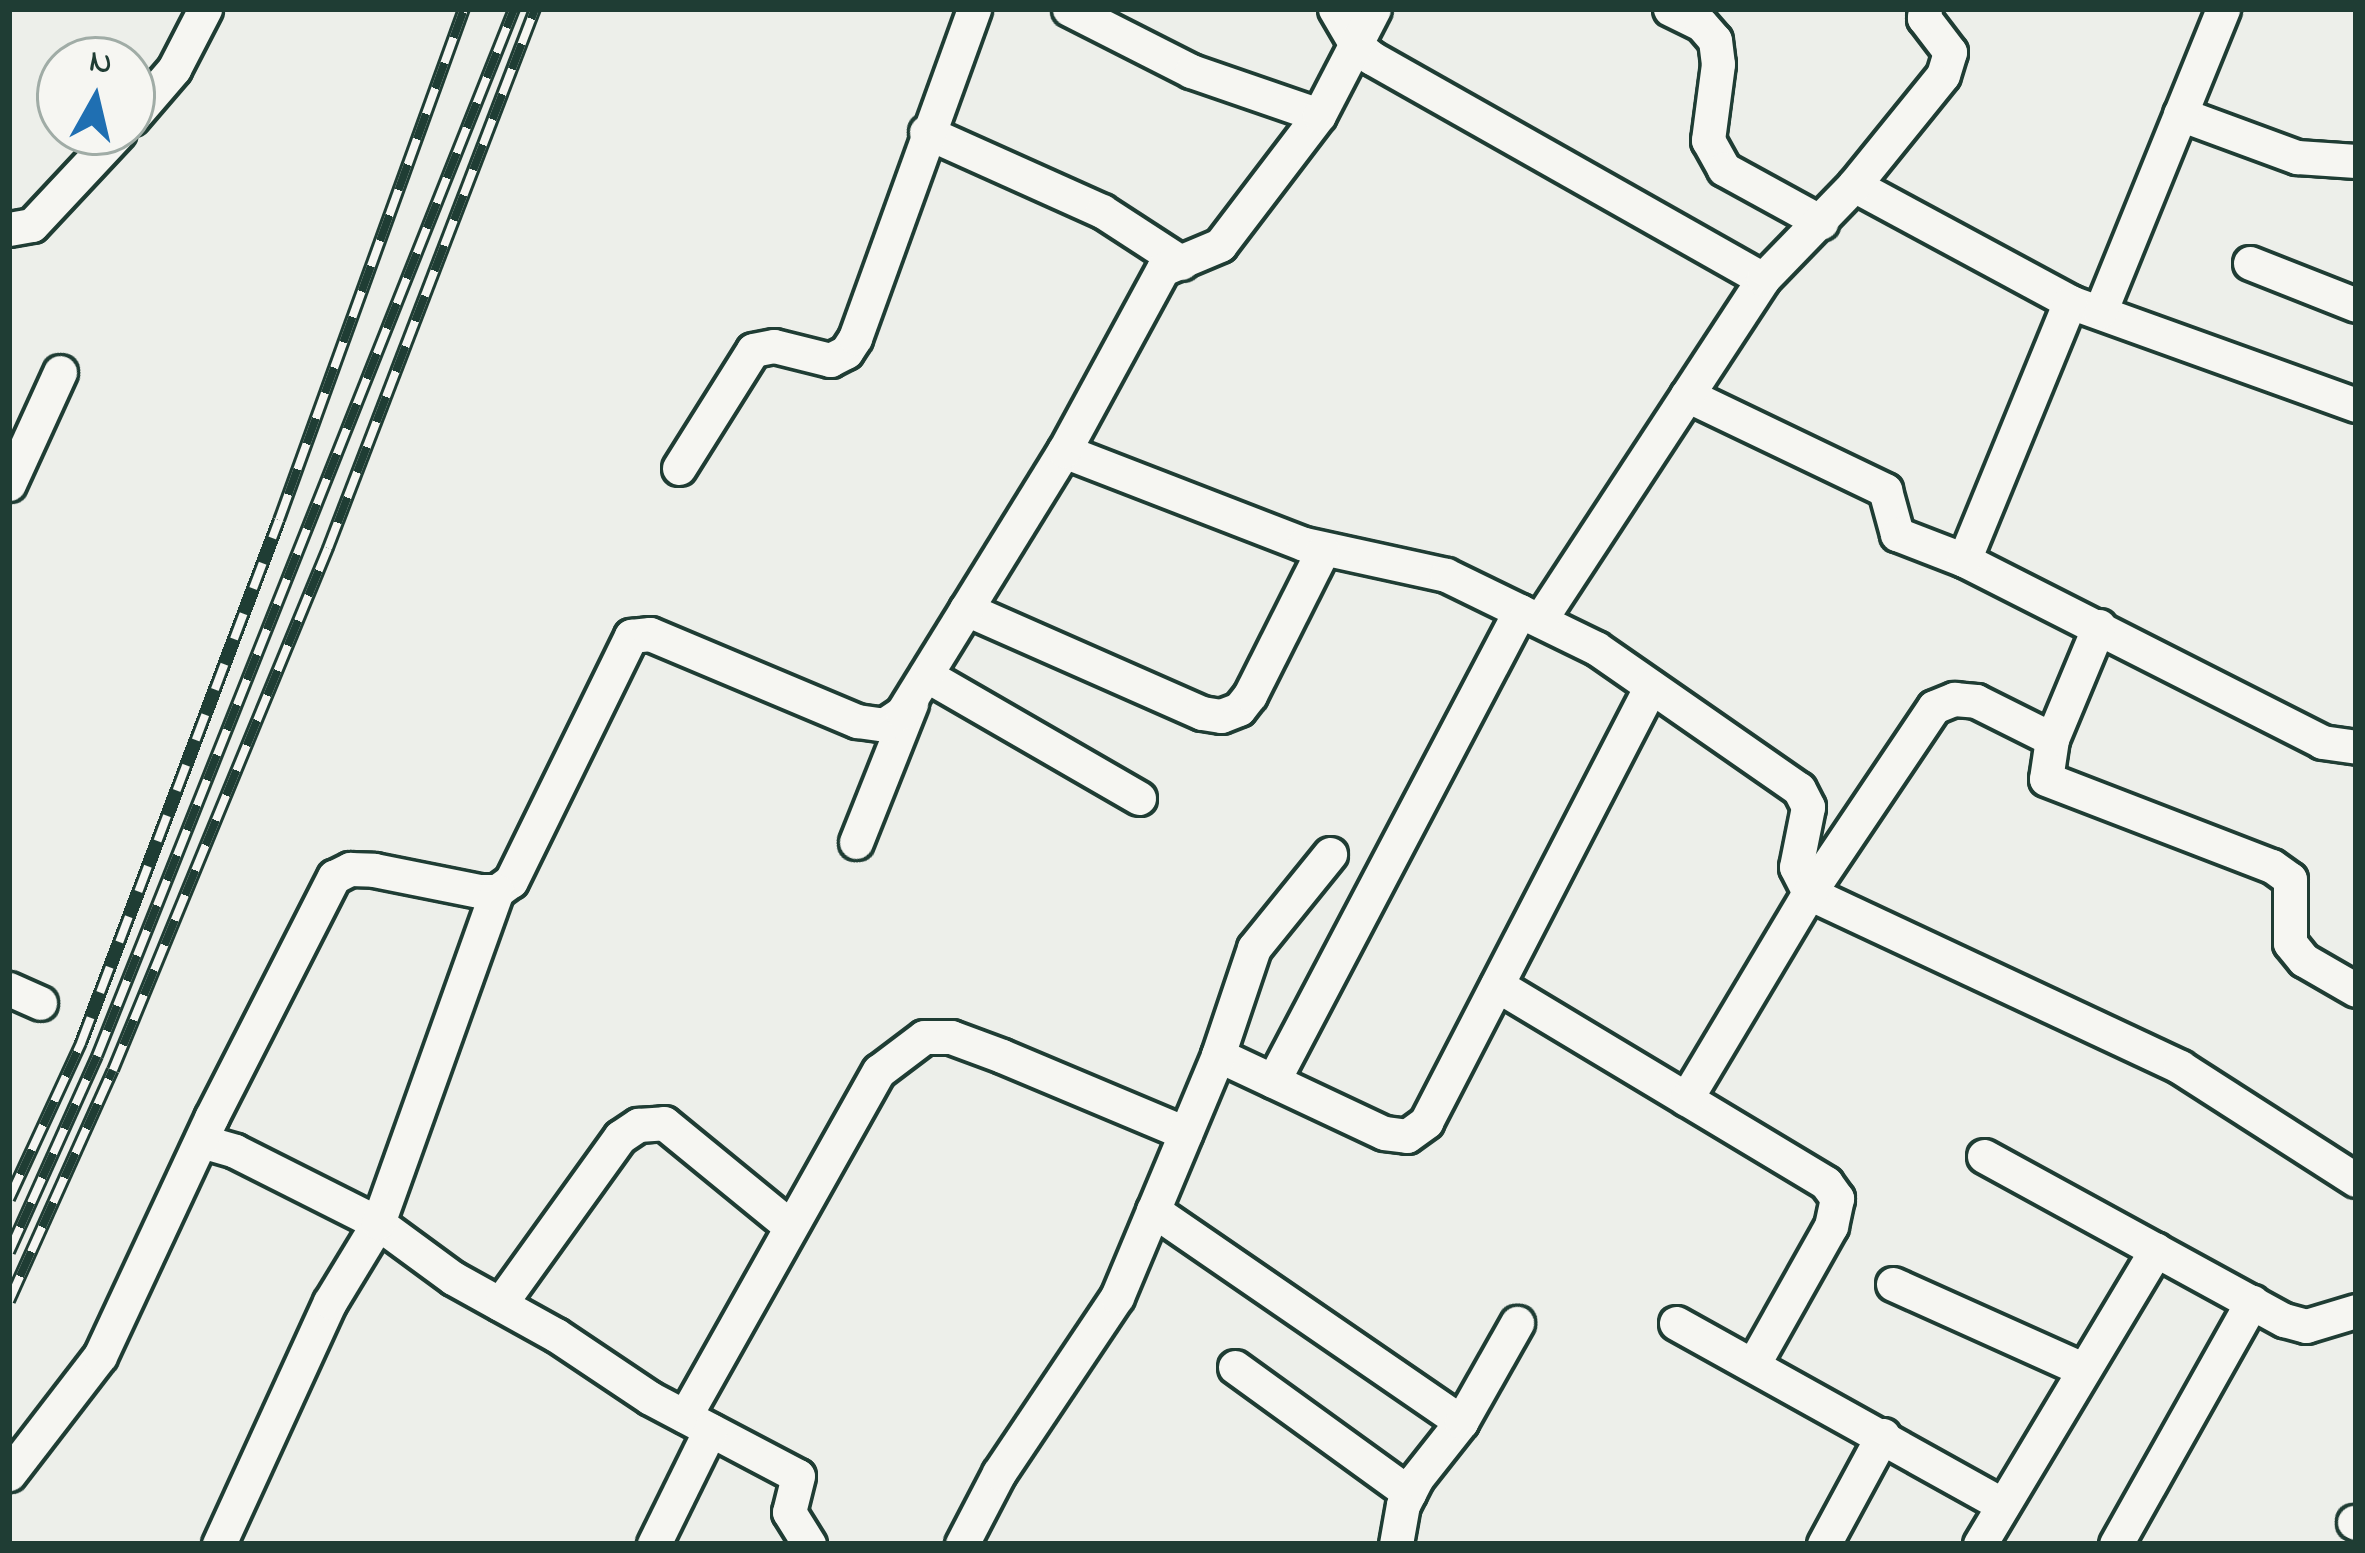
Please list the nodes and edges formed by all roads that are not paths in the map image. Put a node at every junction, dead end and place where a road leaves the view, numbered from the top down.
1 (206, 9) edge
2 (974, 9) edge
3 (1070, 9) edge
4 (1335, 9) edge
5 (1374, 9) edge
6 (1670, 9) edge
7 (1925, 9) edge
8 (2223, 9) edge
9 (1356, 43) junction
10 (156, 90) edge
11 (2180, 114) junction
12 (1319, 115) junction
13 (926, 132) junction
14 (97, 156) edge
15 (2356, 161) edge
16 (1854, 185) junction
17 (1821, 222) junction
18 (9, 230) edge
19 (1181, 263) junction
20 (2249, 263) dead end
21 (1763, 279) junction
22 (2356, 305) edge
23 (2085, 307) junction
24 (60, 371) dead end
25 (1687, 395) junction
26 (2356, 405) edge
27 (1064, 451) junction
28 (679, 468) dead end
29 (9, 484) edge
30 (1323, 550) junction
31 (1964, 560) junction
32 (966, 609) junction
33 (1530, 615) junction
34 (2099, 626) junction
35 (921, 683) junction
36 (1651, 687) junction
37 (2052, 739) junction
38 (2356, 747) edge
39 (1139, 798) dead end
40 (856, 842) dead end
41 (1330, 854) dead end
42 (497, 891) junction
43 (1809, 893) junction
44 (1497, 986) junction
45 (9, 989) edge
46 (2356, 990) edge
47 (40, 1003) dead end
48 (1217, 1055) junction
49 (1273, 1081) junction
50 (1686, 1099) junction
51 (1185, 1133) junction
52 (201, 1141) junction
53 (1984, 1156) dead end
54 (2356, 1180) edge
55 (1153, 1210) junction
56 (378, 1223) junction
57 (790, 1226) junction
58 (2156, 1250) junction
59 (1893, 1284) dead end
60 (2252, 1302) junction
61 (500, 1304) junction
62 (2356, 1312) edge
63 (1517, 1323) dead end
64 (1676, 1323) dead end
65 (1753, 1365) junction
66 (1235, 1367) dead end
67 (2084, 1370) junction
68 (1461, 1422) junction
69 (698, 1423) junction
70 (1883, 1436) junction
71 (9, 1474) edge
72 (1409, 1492) junction
73 (2003, 1505) junction
74 (789, 1512) junction
75 (1833, 1541) edge
76 (218, 1544) edge
77 (653, 1544) edge
78 (773, 1544) edge
79 (808, 1544) edge
80 (962, 1544) edge
81 (1396, 1544) edge
82 (1980, 1544) edge
83 (2116, 1544) edge

1 - 10 street
2 - 13 street
3 - 12 street
4 - 9 street
5 - 9 street
6 - 17 street
7 - 16 street
8 - 11 street
9 - 12 street
9 - 21 street
11 - 15 street
11 - 23 street
12 - 19 street
13 - 19 street
13 - 28 street
14 - 18 street
16 - 17 street
16 - 23 street
17 - 21 street
19 - 27 street
20 - 22 street
21 - 25 street
23 - 26 street
23 - 31 street
24 - 29 street
25 - 31 street
25 - 33 street
27 - 30 street
27 - 32 street
30 - 32 street
30 - 33 street
31 - 34 street
32 - 35 street
33 - 36 street
33 - 49 street
34 - 37 street
34 - 38 street
35 - 39 street
35 - 40 street
35 - 42 street
36 - 43 street
36 - 44 street
37 - 43 street
37 - 46 street
41 - 48 street
42 - 52 street
42 - 56 street
43 - 50 street
43 - 54 street
44 - 49 street
44 - 50 street
45 - 47 street
48 - 49 street
48 - 51 street
50 - 65 street
51 - 55 street
51 - 57 street
52 - 56 street
52 - 71 street
53 - 58 street
55 - 68 street
55 - 80 street
56 - 61 street
56 - 76 street
57 - 61 street
57 - 69 street
58 - 60 street
58 - 67 street
59 - 67 street
60 - 62 street
60 - 83 street
61 - 69 street
63 - 68 street
64 - 65 street
65 - 70 street
66 - 72 street
67 - 73 street
68 - 72 street
69 - 74 street
69 - 77 street
70 - 73 street
70 - 75 street
72 - 81 street
73 - 82 street
74 - 78 street
74 - 79 street

